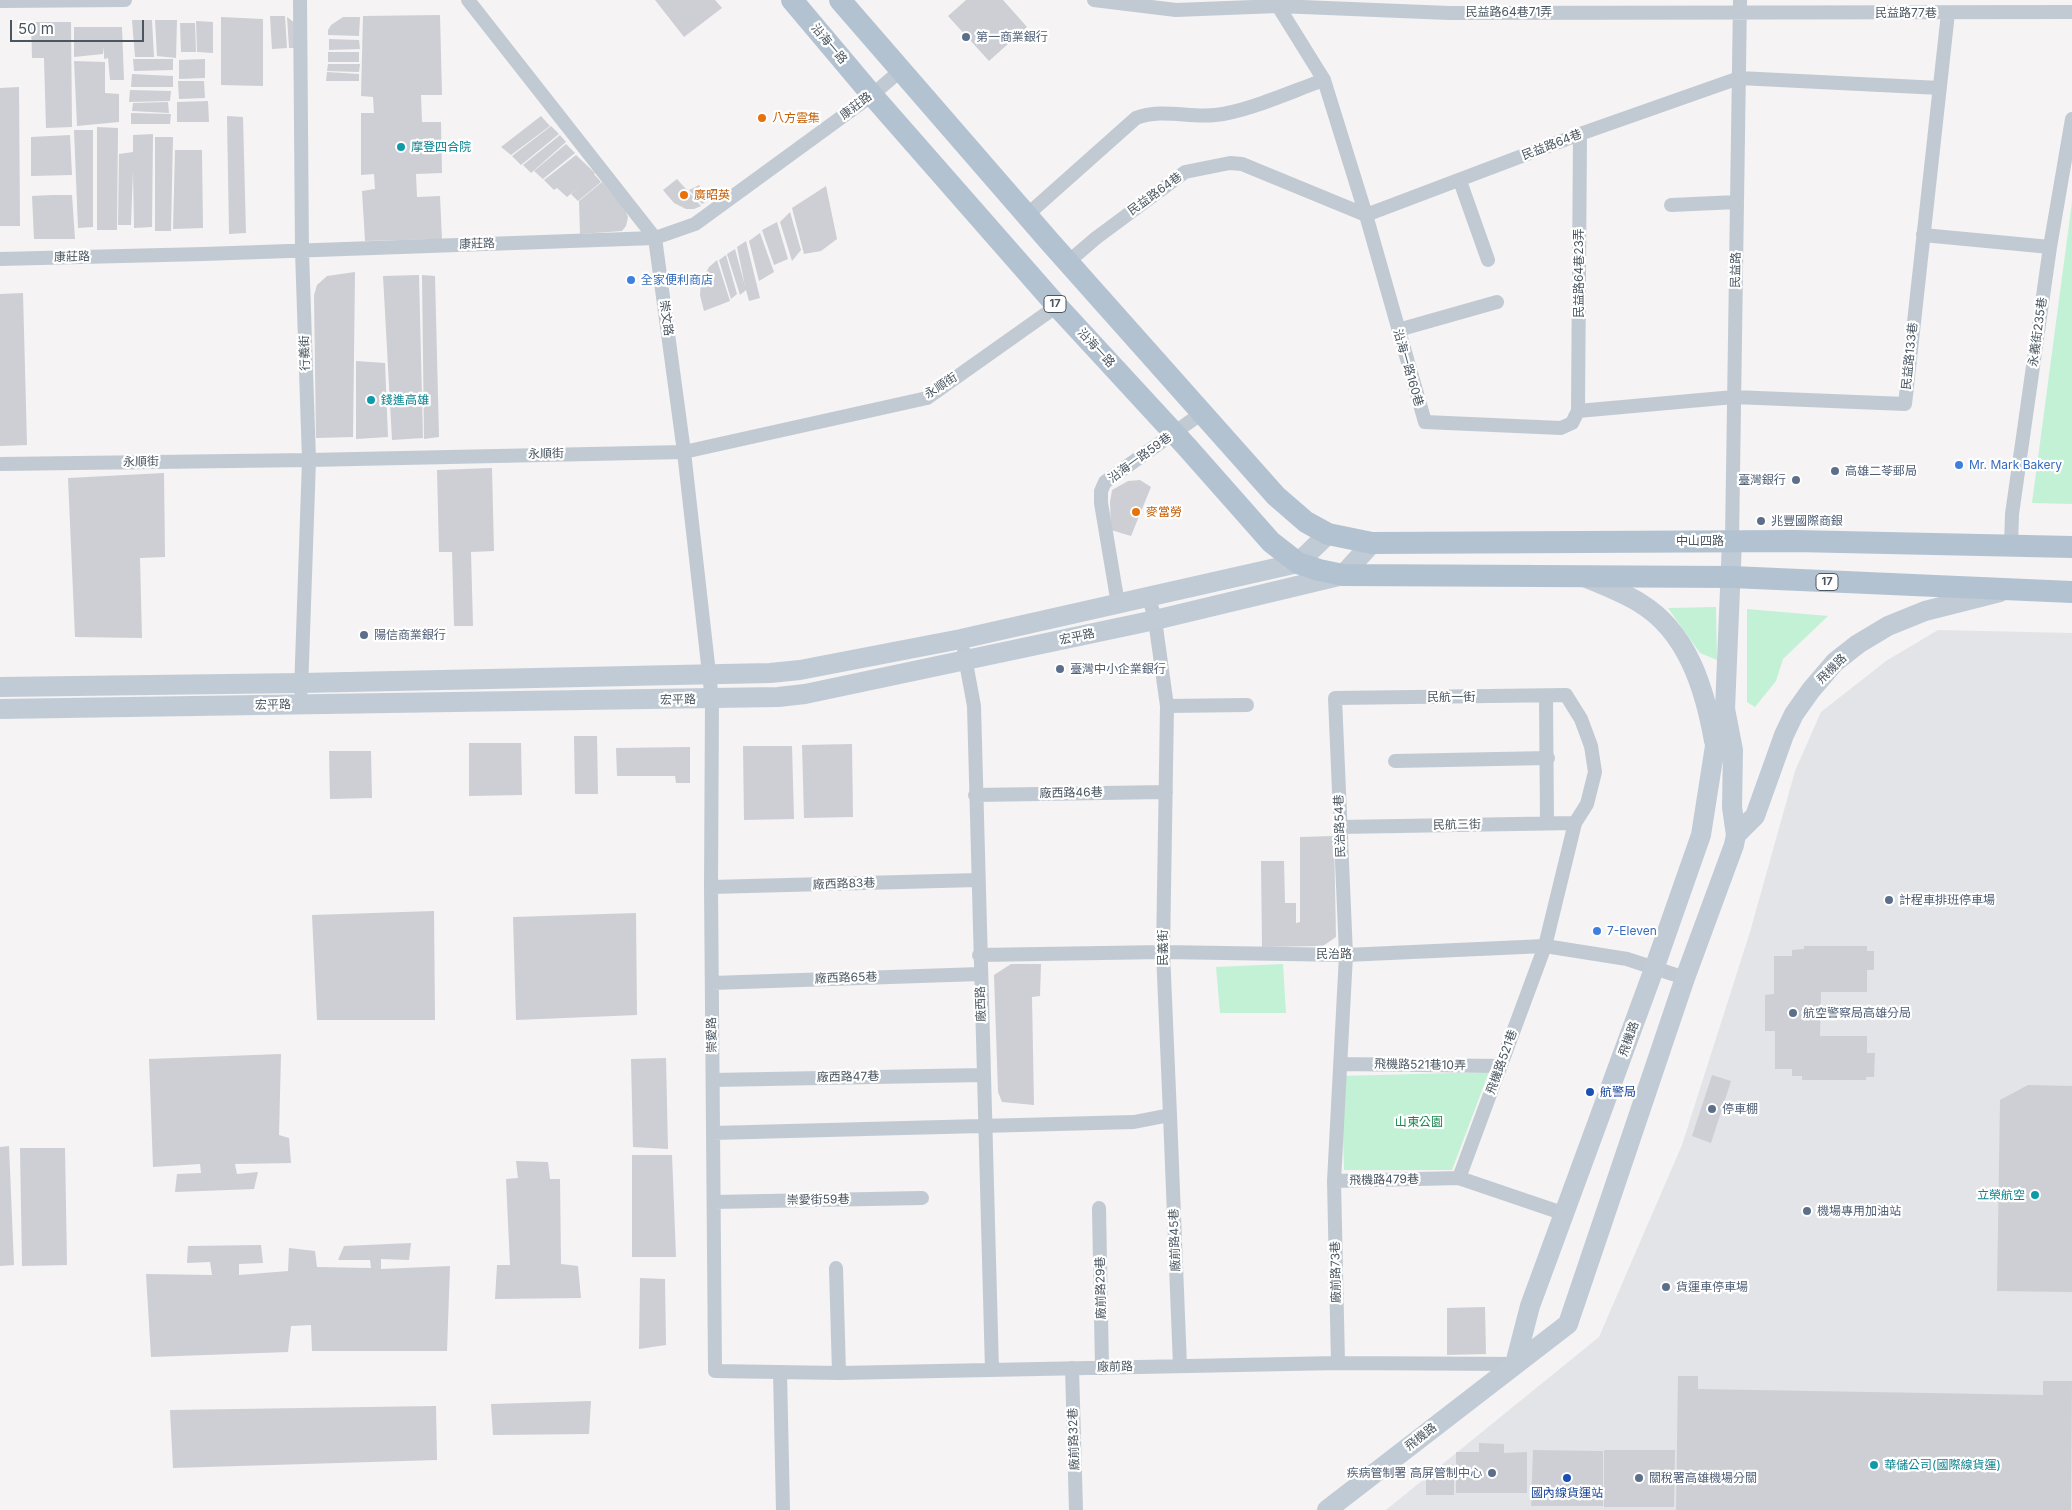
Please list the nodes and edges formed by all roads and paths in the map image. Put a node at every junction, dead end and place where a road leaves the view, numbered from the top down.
1 (125, 0) edge
2 (300, 0) edge
3 (468, 0) edge
4 (792, 0) edge
5 (840, 0) edge
6 (1094, 0) edge
7 (0, 1) edge
8 (1274, 3) edge
9 (1621, 6) edge
10 (1740, 6) edge
11 (2072, 12) edge
12 (1948, 13) junction
13 (900, 71) junction
14 (1739, 78) junction
15 (1324, 80) junction
16 (1940, 88) junction
17 (872, 95) junction
18 (2072, 119) edge
19 (1580, 134) junction
20 (1460, 181) junction
21 (1737, 202) junction
22 (1671, 205) dead end
23 (1027, 215) junction
24 (1366, 215) junction
25 (1924, 235) junction
26 (655, 238) junction
27 (2050, 246) junction
28 (302, 251) junction
29 (0, 259) edge
30 (1488, 260) dead end
31 (1068, 262) junction
32 (1497, 302) dead end
33 (1057, 306) junction
34 (1398, 330) junction
35 (1734, 397) junction
36 (1578, 411) junction
37 (1202, 413) junction
38 (1174, 433) junction
39 (684, 452) junction
40 (309, 460) junction
41 (0, 464) edge
42 (1328, 534) junction
43 (1732, 541) junction
44 (1372, 543) junction
45 (2011, 546) junction
46 (2072, 547) edge
47 (1298, 563) junction
48 (1343, 575) junction
49 (1583, 576) junction
50 (1732, 577) junction
51 (2006, 591) junction
52 (2072, 592) edge
53 (1149, 597) junction
54 (1118, 604) junction
55 (1155, 620) junction
56 (962, 639) junction
57 (966, 662) junction
58 (710, 674) junction
59 (301, 683) junction
60 (0, 687) edge
61 (1546, 696) junction
62 (1335, 698) joint
63 (712, 700) junction
64 (301, 705) junction
65 (1247, 705) dead end
66 (1167, 706) junction
67 (0, 709) edge
68 (1724, 710) junction
69 (1715, 746) junction
70 (1548, 758) junction
71 (1395, 761) dead end
72 (1166, 792) junction
73 (976, 795) junction
74 (1547, 823) junction
75 (1575, 823) junction
76 (1339, 827) junction
77 (1736, 835) junction
78 (978, 880) junction
79 (711, 887) junction
80 (1545, 946) junction
81 (1163, 952) junction
82 (979, 955) junction
83 (1346, 955) junction
84 (1654, 969) junction
85 (980, 974) junction
86 (1685, 978) junction
87 (712, 983) junction
88 (1340, 1064) junction
89 (1500, 1066) junction
90 (983, 1075) junction
91 (712, 1080) junction
92 (1170, 1115) junction
93 (984, 1126) junction
94 (713, 1133) junction
95 (1459, 1178) junction
96 (1334, 1181) junction
97 (922, 1198) dead end
98 (714, 1202) junction
99 (1099, 1208) dead end
100 (1565, 1214) junction
101 (836, 1268) dead end
102 (1338, 1363) junction
103 (1515, 1364) junction
104 (1180, 1366) junction
105 (1072, 1368) junction
106 (1102, 1368) junction
107 (992, 1370) junction
108 (715, 1371) joint
109 (780, 1372) junction
110 (839, 1373) junction
111 (782, 1510) edge
112 (1076, 1510) edge
113 (1327, 1510) edge

1 - 7 street
2 - 28 street, 行義街
3 - 26 street
4 - 17 main road, 沿海一路 / 17
5 - 13 main road
6 - 8 street, 民益路64巷71弄
8 - 9 street, 民益路64巷71弄
8 - 15 street
9 - 10 street, 民益路64巷71弄
10 - 12 street, 民益路77巷
10 - 14 street, 民益路
11 - 12 street, 民益路77巷
12 - 16 street, 民益路133巷
13 - 17 street, 康莊路
13 - 23 main road
14 - 16 street
14 - 19 street, 民益路64巷
14 - 21 street, 民益路
15 - 23 street
15 - 24 street
16 - 25 street, 民益路133巷
17 - 26 street, 康莊路
17 - 33 main road, 沿海一路 / 17
18 - 27 street, 永義街235巷
19 - 20 street, 民益路64巷
19 - 36 street, 民益路64巷23弄
20 - 24 street, 民益路64巷
20 - 30 street
21 - 22 street
21 - 35 street, 民益路
23 - 31 main road
24 - 31 street, 民益路64巷
24 - 34 street, 沿海一路160巷
25 - 27 street
25 - 35 street, 民益路133巷
26 - 28 street, 康莊路
26 - 39 street, 崇文路
27 - 45 street, 永義街235巷
28 - 29 street, 康莊路
28 - 40 street, 行義街
31 - 37 main road
32 - 34 street
33 - 38 main road, 沿海一路 / 17
33 - 39 street, 永順街
34 - 36 street, 沿海一路160巷
35 - 36 street, 民益路133巷
35 - 43 street, 民益路
37 - 38 street, 沿海一路59巷
37 - 42 main road
38 - 47 main road, 沿海一路 / 17
38 - 54 street, 沿海一路59巷
39 - 40 street, 永順街
39 - 58 street, 崇文路
40 - 41 street, 永順街
40 - 59 street, 行義街
42 - 44 main road, 中山四路
42 - 47 street
43 - 44 main road, 中山四路
43 - 45 main road, 中山四路
43 - 50 street, 飛機路
44 - 48 street
45 - 46 main road, 中山四路
47 - 48 main road, 沿海一路 / 17
47 - 53 street, 宏平路
48 - 49 main road, 17
48 - 55 street, 宏平路
49 - 50 main road, 17
49 - 69 street
50 - 51 main road, 17
50 - 68 street, 飛機路
51 - 52 main road, 17
51 - 77 street, 飛機路
53 - 54 street, 宏平路
53 - 55 street, 民義街
54 - 56 street, 宏平路
55 - 57 street, 宏平路
55 - 66 street, 民義街
56 - 57 street, 廠西路
56 - 58 street, 宏平路
57 - 63 street, 宏平路
57 - 73 street, 廠西路
58 - 59 street, 宏平路
58 - 63 street, 崇文路
59 - 60 street, 宏平路
59 - 64 street, 行義街
61 - 62 street, 民航一街
61 - 70 street
61 - 75 street, 民航一街
62 - 76 street, 民治路54巷
63 - 64 street, 宏平路
63 - 79 street, 崇愛路
64 - 67 street, 宏平路
65 - 66 street
66 - 72 street, 民義街
68 - 69 street, 飛機路
68 - 77 street, 飛機路
69 - 84 street, 飛機路
70 - 71 street
70 - 74 street
72 - 73 street, 廠西路46巷
72 - 81 street, 民義街
73 - 78 street, 廠西路
74 - 75 street, 民航三街
74 - 76 street, 民航三街
75 - 80 street
76 - 83 street, 民治路54巷
77 - 86 street, 飛機路
78 - 79 street, 廠西路83巷
78 - 82 street, 廠西路
79 - 87 street, 崇愛路
80 - 83 street, 民治路
80 - 84 street, 民治路
80 - 89 street, 飛機路521巷
81 - 82 street, 民治路
81 - 83 street, 民治路
81 - 92 street, 民義街
82 - 85 street, 廠西路
83 - 88 street, 飛機路479巷
84 - 86 street, 民治路
84 - 100 street, 飛機路
85 - 87 street, 廠西路65巷
85 - 90 street, 廠西路
86 - 103 street, 飛機路
87 - 91 street, 崇愛路
88 - 89 street, 飛機路521巷10弄
88 - 96 street, 飛機路479巷
89 - 95 street, 飛機路521巷
90 - 91 street, 廠西路47巷
90 - 93 street, 廠西路
91 - 94 street, 崇愛路
92 - 93 street
92 - 104 street, 廠前路45巷
93 - 94 street
93 - 107 street, 廠西路
94 - 98 street, 崇愛路
95 - 96 street, 飛機路479巷
95 - 100 street, 飛機路479巷
96 - 102 street, 廠前路73巷
97 - 98 street, 崇愛街59巷
98 - 108 street, 崇愛路
99 - 106 street, 廠前路29巷
100 - 103 street, 飛機路
101 - 110 street
102 - 103 street, 廠前路
102 - 104 street, 廠前路
103 - 113 street, 飛機路
104 - 106 street, 廠前路
105 - 106 street, 廠前路
105 - 107 street, 廠前路
105 - 112 street, 廠前路32巷
107 - 110 street, 廠前路
108 - 109 street, 廠前路
109 - 110 street, 廠前路
109 - 111 street

